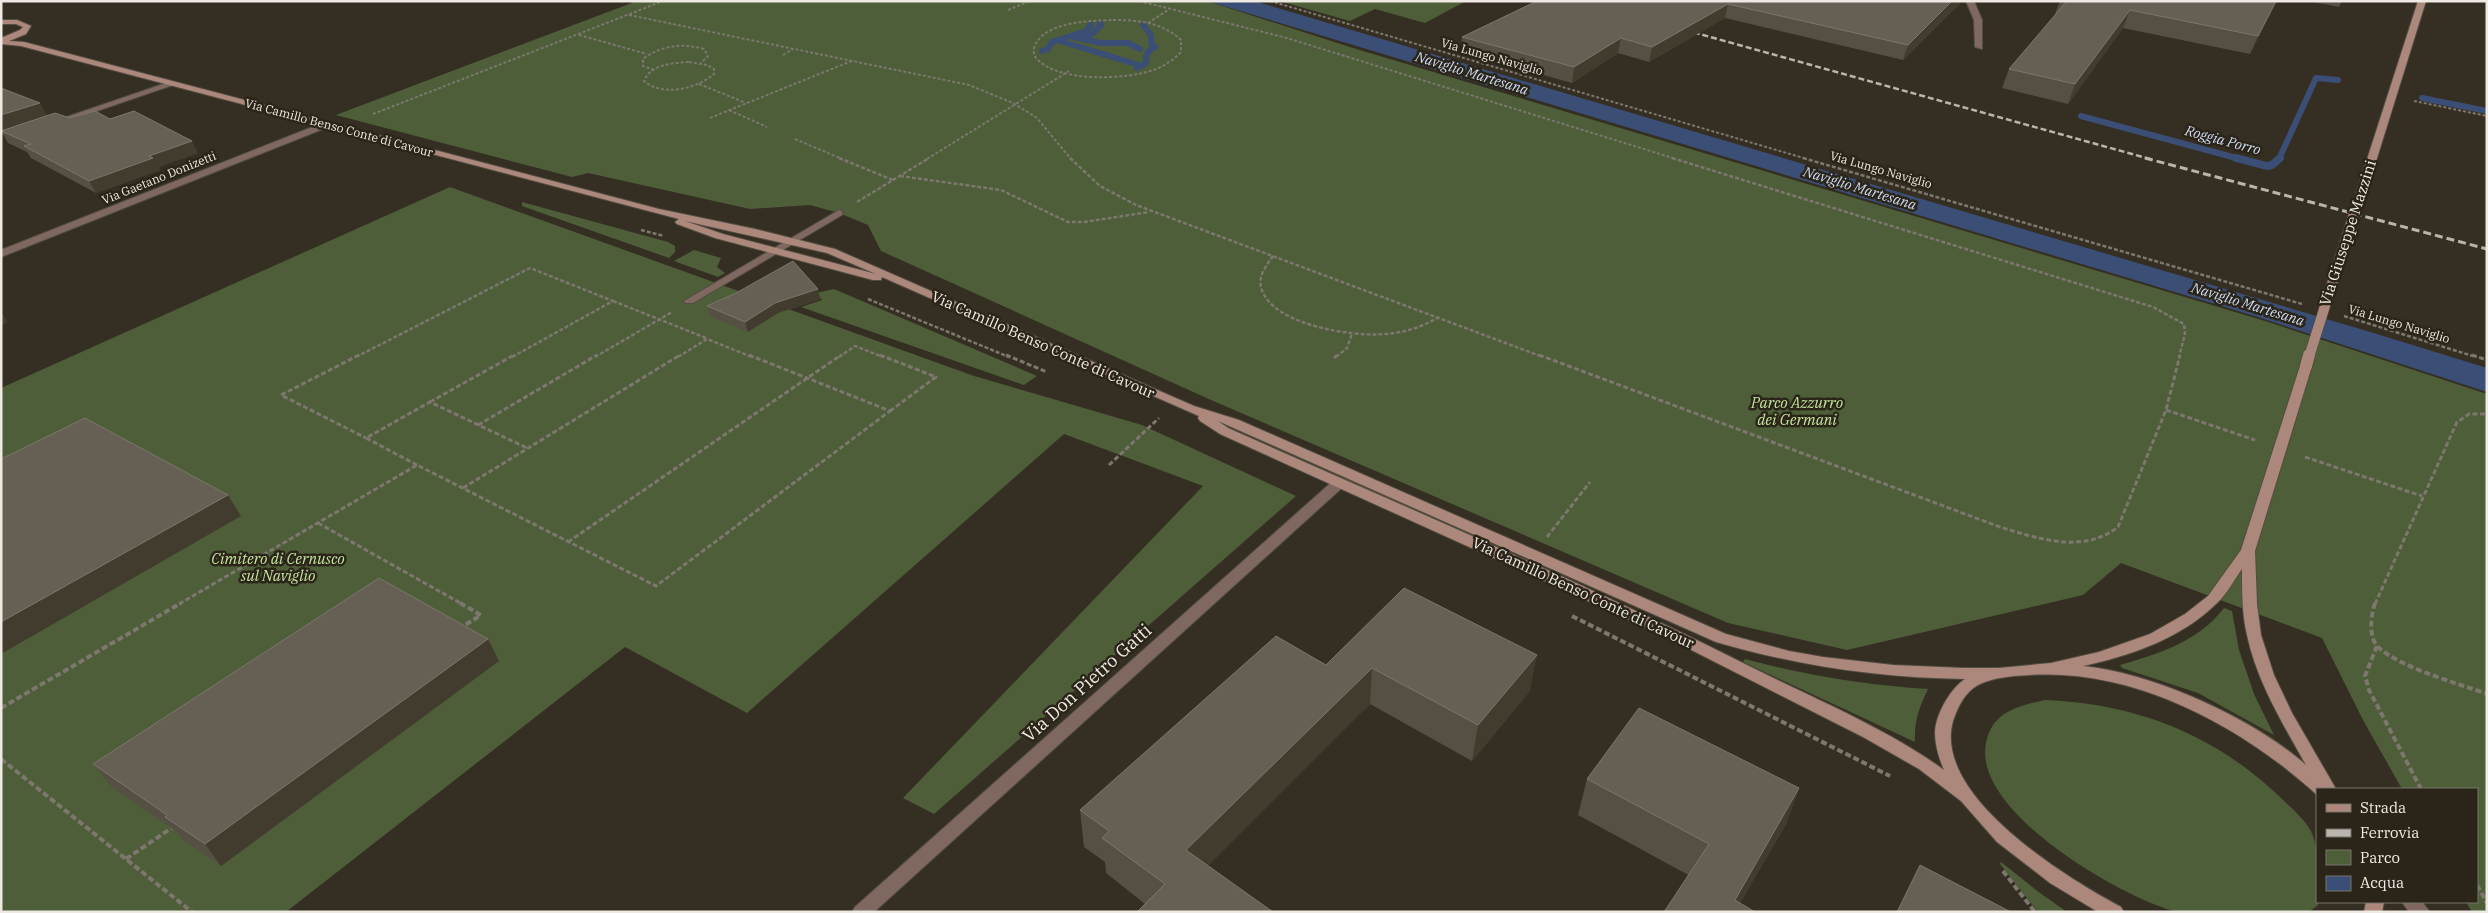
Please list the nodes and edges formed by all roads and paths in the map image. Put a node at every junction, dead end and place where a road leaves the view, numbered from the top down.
1 (664, 1) edge
2 (1030, 1) edge
3 (1139, 1) edge
4 (1270, 1) edge
5 (1970, 1) edge
6 (2422, 1) edge
7 (1008, 10) dead end
8 (1168, 10) junction
9 (629, 15) junction
10 (1, 22) edge
11 (1147, 24) junction
12 (578, 34) junction
13 (19, 39) junction
14 (1, 42) edge
15 (1979, 47) dead end
16 (794, 48) junction
17 (648, 54) junction
18 (783, 55) dead end
19 (854, 60) junction
20 (700, 63) junction
21 (654, 70) junction
22 (1068, 72) junction
23 (172, 84) junction
24 (699, 84) junction
25 (2391, 97) junction
26 (746, 103) junction
27 (1014, 104) junction
28 (729, 110) junction
29 (2487, 116) edge
30 (710, 118) dead end
31 (48, 125) edge
32 (325, 125) junction
33 (767, 127) dead end
34 (339, 128) junction
35 (795, 139) dead end
36 (899, 176) junction
37 (894, 180) junction
38 (1152, 211) junction
39 (658, 212) junction
40 (839, 213) joint
41 (633, 228) dead end
42 (670, 238) dead end
43 (791, 241) junction
44 (775, 251) junction
45 (1, 254) edge
46 (1274, 256) junction
47 (897, 282) junction
48 (864, 298) dead end
49 (612, 301) junction
50 (689, 301) joint
51 (2310, 306) dead end
52 (2337, 314) dead end
53 (1439, 317) junction
54 (659, 320) junction
55 (1352, 334) junction
56 (707, 338) junction
57 (1334, 358) dead end
58 (2487, 360) edge
59 (1053, 374) dead end
60 (808, 378) junction
61 (430, 402) junction
62 (1190, 409) junction
63 (2166, 410) junction
64 (890, 411) junction
65 (1151, 414) dead end
66 (2487, 414) edge
67 (1159, 418) junction
68 (1168, 422) dead end
69 (478, 425) junction
70 (366, 438) junction
71 (2255, 440) dead end
72 (527, 449) junction
73 (2306, 457) dead end
74 (417, 465) junction
75 (1109, 465) dead end
76 (1338, 482) junction
77 (1590, 482) dead end
78 (463, 488) junction
79 (2422, 496) junction
80 (318, 523) junction
81 (568, 542) junction
82 (1541, 544) dead end
83 (2248, 551) junction
84 (1568, 614) dead end
85 (456, 631) edge
86 (2377, 646) junction
87 (2045, 669) junction
88 (1998, 673) junction
89 (2487, 694) edge
90 (1, 708) edge
91 (1, 759) edge
92 (1894, 778) dead end
93 (2321, 788) edge
94 (2327, 788) edge
95 (2420, 788) edge
96 (1966, 796) junction
97 (175, 825) edge
98 (126, 859) junction
99 (2002, 870) dead end
100 (2478, 887) edge
101 (2487, 902) edge
102 (192, 912) edge
103 (860, 912) edge
104 (2035, 912) edge
105 (2116, 912) edge

1 - 9 path
2 - 7 path
3 - 8 path
4 - 51 path, Via Lungo Naviglio
5 - 15 street
6 - 25 street, Via Giuseppe Mazzini
8 - 11 path
8 - 63 path
9 - 12 path
9 - 16 path
10 - 13 street
11 - 22 path
11 - 22 path
12 - 17 path
12 - 34 path
13 - 14 street, Via Camillo Benso Conte di Cavour
13 - 23 street, Via Camillo Benso Conte di Cavour
16 - 18 path
16 - 19 path
17 - 20 path
17 - 21 path
19 - 26 path
19 - 27 path
20 - 21 path
20 - 24 path
21 - 24 path
22 - 27 path
23 - 31 street
23 - 32 street, Via Camillo Benso Conte di Cavour
24 - 26 path
25 - 29 path
25 - 83 street, Via Giuseppe Mazzini, bridge
26 - 28 path
27 - 36 path
27 - 38 path
28 - 30 path
28 - 33 path
32 - 34 street, Via Camillo Benso Conte di Cavour
32 - 45 street, Via Gaetano Donizetti
34 - 39 street, Via Camillo Benso Conte di Cavour
35 - 37 path
36 - 37 path
36 - 38 path
37 - 40 path
38 - 46 path
39 - 43 street, Via Camillo Benso Conte di Cavour
39 - 44 street, Via Camillo Benso Conte di Cavour
40 - 43 street
41 - 42 path
43 - 44 street
43 - 47 street, Via Camillo Benso Conte di Cavour
44 - 47 street, Via Camillo Benso Conte di Cavour
44 - 50 street
46 - 53 path
46 - 55 path
47 - 62 street, Via Camillo Benso Conte di Cavour
48 - 59 path
49 - 54 path
49 - 61 path
49 - 70 path
50 - 54 path
52 - 58 path, Via Lungo Naviglio
53 - 55 path
53 - 63 path
54 - 56 path
54 - 69 path
55 - 57 path
56 - 60 path
56 - 72 path
60 - 64 path
60 - 64 path
60 - 81 path
61 - 69 path
61 - 70 path
62 - 76 street, Via Camillo Benso Conte di Cavour
62 - 88 street, Via Camillo Benso Conte di Cavour
63 - 71 path
64 - 81 path
65 - 67 path
66 - 79 path
67 - 68 path
67 - 75 path
69 - 72 path
70 - 74 path
72 - 78 path
73 - 79 path
74 - 78 path
74 - 80 path
76 - 96 street, Via Camillo Benso Conte di Cavour
76 - 103 street, Via Don Pietro Gatti
77 - 82 path
78 - 81 path
79 - 86 path
80 - 85 path
80 - 90 path
83 - 87 street, Via Giuseppe Mazzini
83 - 94 street, Via Giuseppe Mazzini
84 - 92 path
86 - 89 path
86 - 95 path
87 - 88 street
87 - 93 street
88 - 96 street
91 - 98 path
96 - 105 street
97 - 98 path
98 - 102 path
99 - 104 path
100 - 101 path

